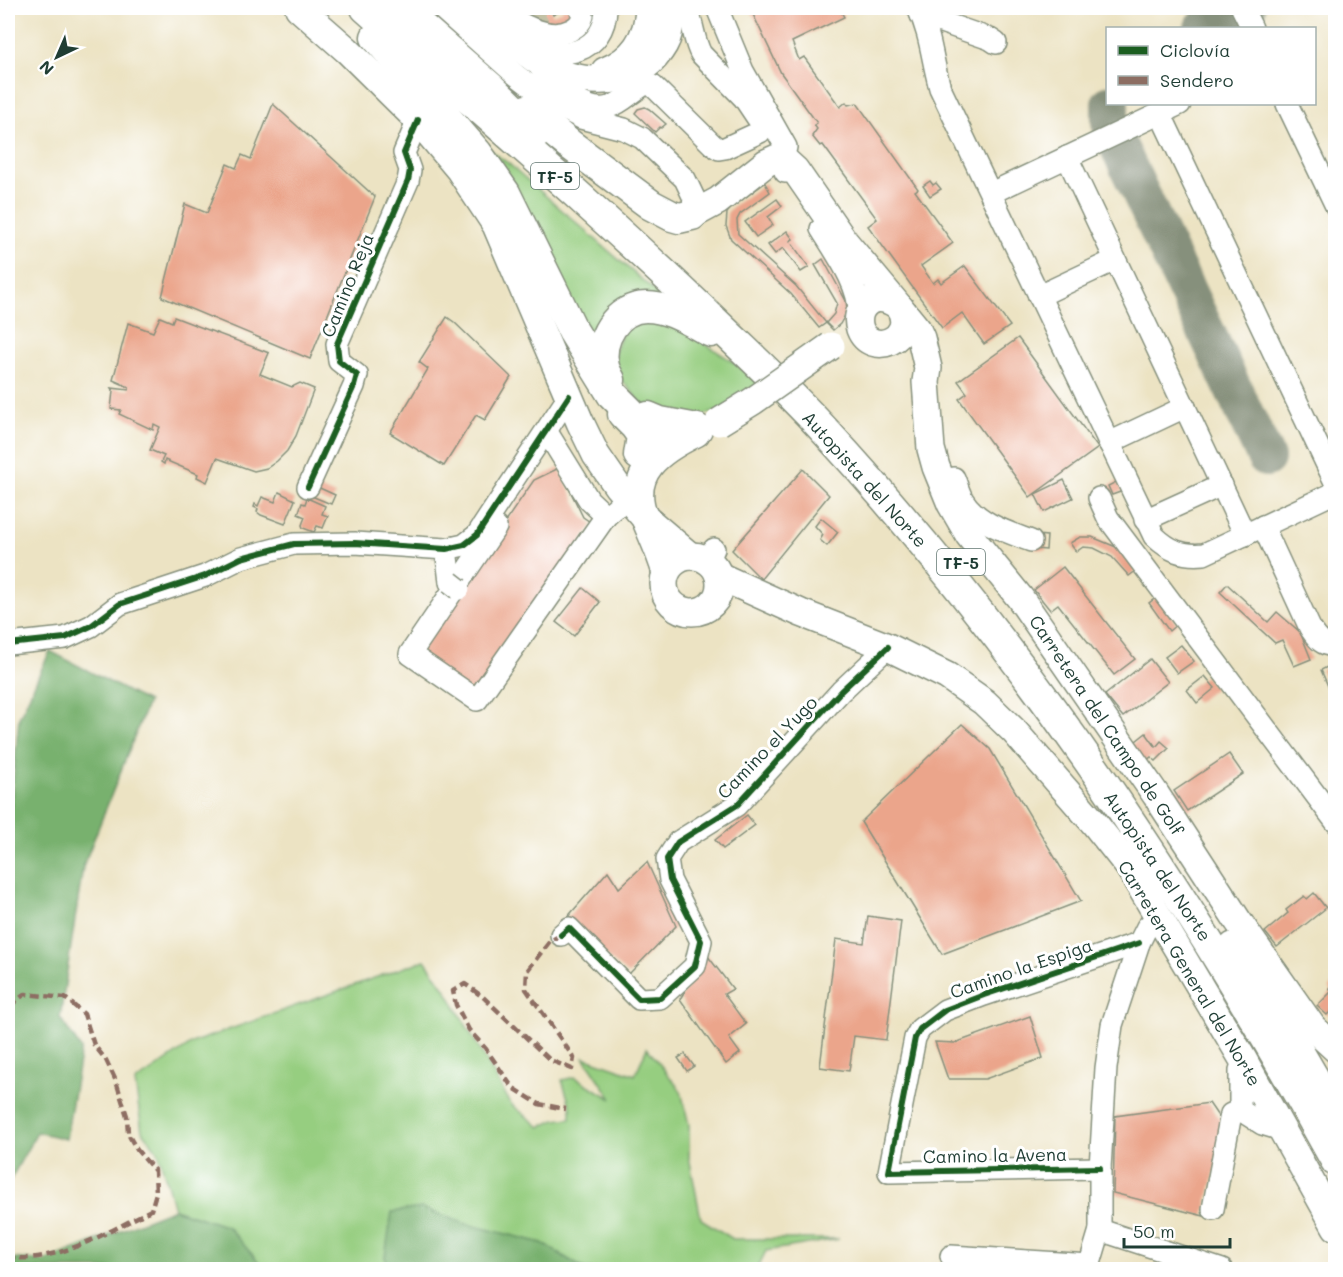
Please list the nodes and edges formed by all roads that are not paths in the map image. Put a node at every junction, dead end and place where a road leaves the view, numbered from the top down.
1 (299, 8) edge
2 (349, 8) edge
3 (366, 8) edge
4 (400, 8) edge
5 (441, 8) edge
6 (580, 8) edge
7 (606, 8) edge
8 (649, 8) edge
9 (659, 8) edge
10 (665, 8) edge
11 (687, 8) edge
12 (717, 8) edge
13 (1242, 8) edge
14 (916, 10) edge
15 (493, 11) edge
16 (1252, 27) edge
17 (543, 30) dead end
18 (728, 33) junction
19 (996, 43) dead end
20 (520, 47) junction
21 (577, 77) junction
22 (490, 87) junction
23 (749, 94) junction
24 (1178, 105) edge
25 (1287, 105) edge
26 (1160, 113) junction
27 (418, 120) junction
28 (1067, 157) junction
29 (783, 159) junction
30 (685, 179) junction
31 (991, 193) junction
32 (812, 194) junction
33 (724, 197) junction
34 (1335, 206) edge
35 (692, 215) junction
36 (1115, 260) junction
37 (1039, 296) junction
38 (899, 306) junction
39 (860, 323) junction
40 (573, 331) junction
41 (891, 342) junction
42 (741, 347) junction
43 (926, 371) junction
44 (568, 396) junction
45 (1185, 406) junction
46 (579, 422) junction
47 (696, 430) junction
48 (550, 435) junction
49 (1108, 443) junction
50 (639, 454) junction
51 (596, 455) junction
52 (1335, 484) edge
53 (1222, 485) junction
54 (308, 487) dead end
55 (1335, 492) edge
56 (1099, 498) dead end
57 (630, 500) junction
58 (1136, 500) junction
59 (606, 516) junction
60 (1108, 518) junction
61 (1146, 520) junction
62 (1254, 531) junction
63 (1031, 541) dead end
64 (446, 549) junction
65 (709, 569) junction
66 (666, 573) junction
67 (454, 585) dead end
68 (8, 644) edge
69 (1335, 645) edge
70 (888, 647) junction
71 (1335, 822) edge
72 (1159, 916) junction
73 (561, 935) dead end
74 (1139, 943) junction
75 (1335, 1048) edge
76 (1244, 1061) junction
77 (1240, 1110) junction
78 (1335, 1116) edge
79 (1282, 1130) junction
80 (1335, 1161) edge
81 (1100, 1168) junction
82 (889, 1172) joint
83 (1213, 1209) dead end
84 (1335, 1227) edge
85 (1100, 1230) junction
86 (951, 1256) dead end
87 (1089, 1267) edge
88 (1222, 1269) edge

1 - 27 main road
2 - 40 highway
3 - 42 highway, Autopista del Norte / TF-5
4 - 22 highway, Autopista del Norte / TF-5
5 - 30 street
6 - 15 street
7 - 15 street
8 - 21 main road
9 - 21 main road
10 - 21 main road
11 - 23 street
12 - 18 street
13 - 16 street
14 - 19 street
14 - 31 street
15 - 17 street
15 - 20 main road
18 - 23 street
18 - 32 street
20 - 21 main road
20 - 23 street
22 - 35 highway
22 - 78 highway, Autopista del Norte / TF-5
23 - 29 street
24 - 26 street
25 - 34 street
26 - 28 street
26 - 52 street
27 - 44 main road
27 - 54 street, Camino Reja
28 - 31 street
28 - 36 street
29 - 32 main road, Carretera del Campo de Golf
29 - 33 main road
29 - 39 street
30 - 33 street
30 - 35 street
31 - 37 street
32 - 38 main road, Carretera del Campo de Golf
33 - 35 main road
36 - 37 street
36 - 45 street
37 - 49 street
38 - 39 main road
38 - 41 main road
38 - 43 main road, Carretera del Campo de Golf
39 - 41 main road
39 - 47 main road, bridge
40 - 47 highway
40 - 50 highway
41 - 43 main road, Carretera del Campo de Golf
42 - 47 highway
42 - 80 highway, Autopista del Norte / TF-5
43 - 63 street
43 - 75 main road, Carretera del Campo de Golf
44 - 46 main road
44 - 48 street
45 - 49 street
45 - 53 street
46 - 48 street
46 - 51 main road
47 - 50 main road
47 - 57 main road
48 - 59 street
48 - 59 street
48 - 64 street
49 - 58 street
50 - 51 main road
50 - 57 main road
51 - 57 main road
53 - 61 street
53 - 62 street
55 - 62 street
56 - 60 street
57 - 59 street
57 - 65 main road
57 - 66 main road
58 - 60 street
58 - 61 street
60 - 71 street
61 - 62 street
62 - 69 street
64 - 67 street
64 - 68 street
65 - 66 main road
65 - 66 main road
65 - 70 main road, Carretera General del Norte
70 - 72 main road, Carretera General del Norte
70 - 73 street, Camino el Yugo
72 - 74 street
72 - 76 main road, Carretera General del Norte
74 - 81 street
74 - 82 street, Camino la Espiga
76 - 77 street
76 - 79 main road, Carretera General del Norte
77 - 79 street
77 - 83 street
79 - 84 main road, Carretera General del Norte
81 - 82 street, Camino la Avena
81 - 85 street
85 - 87 street
85 - 88 street
86 - 87 street

